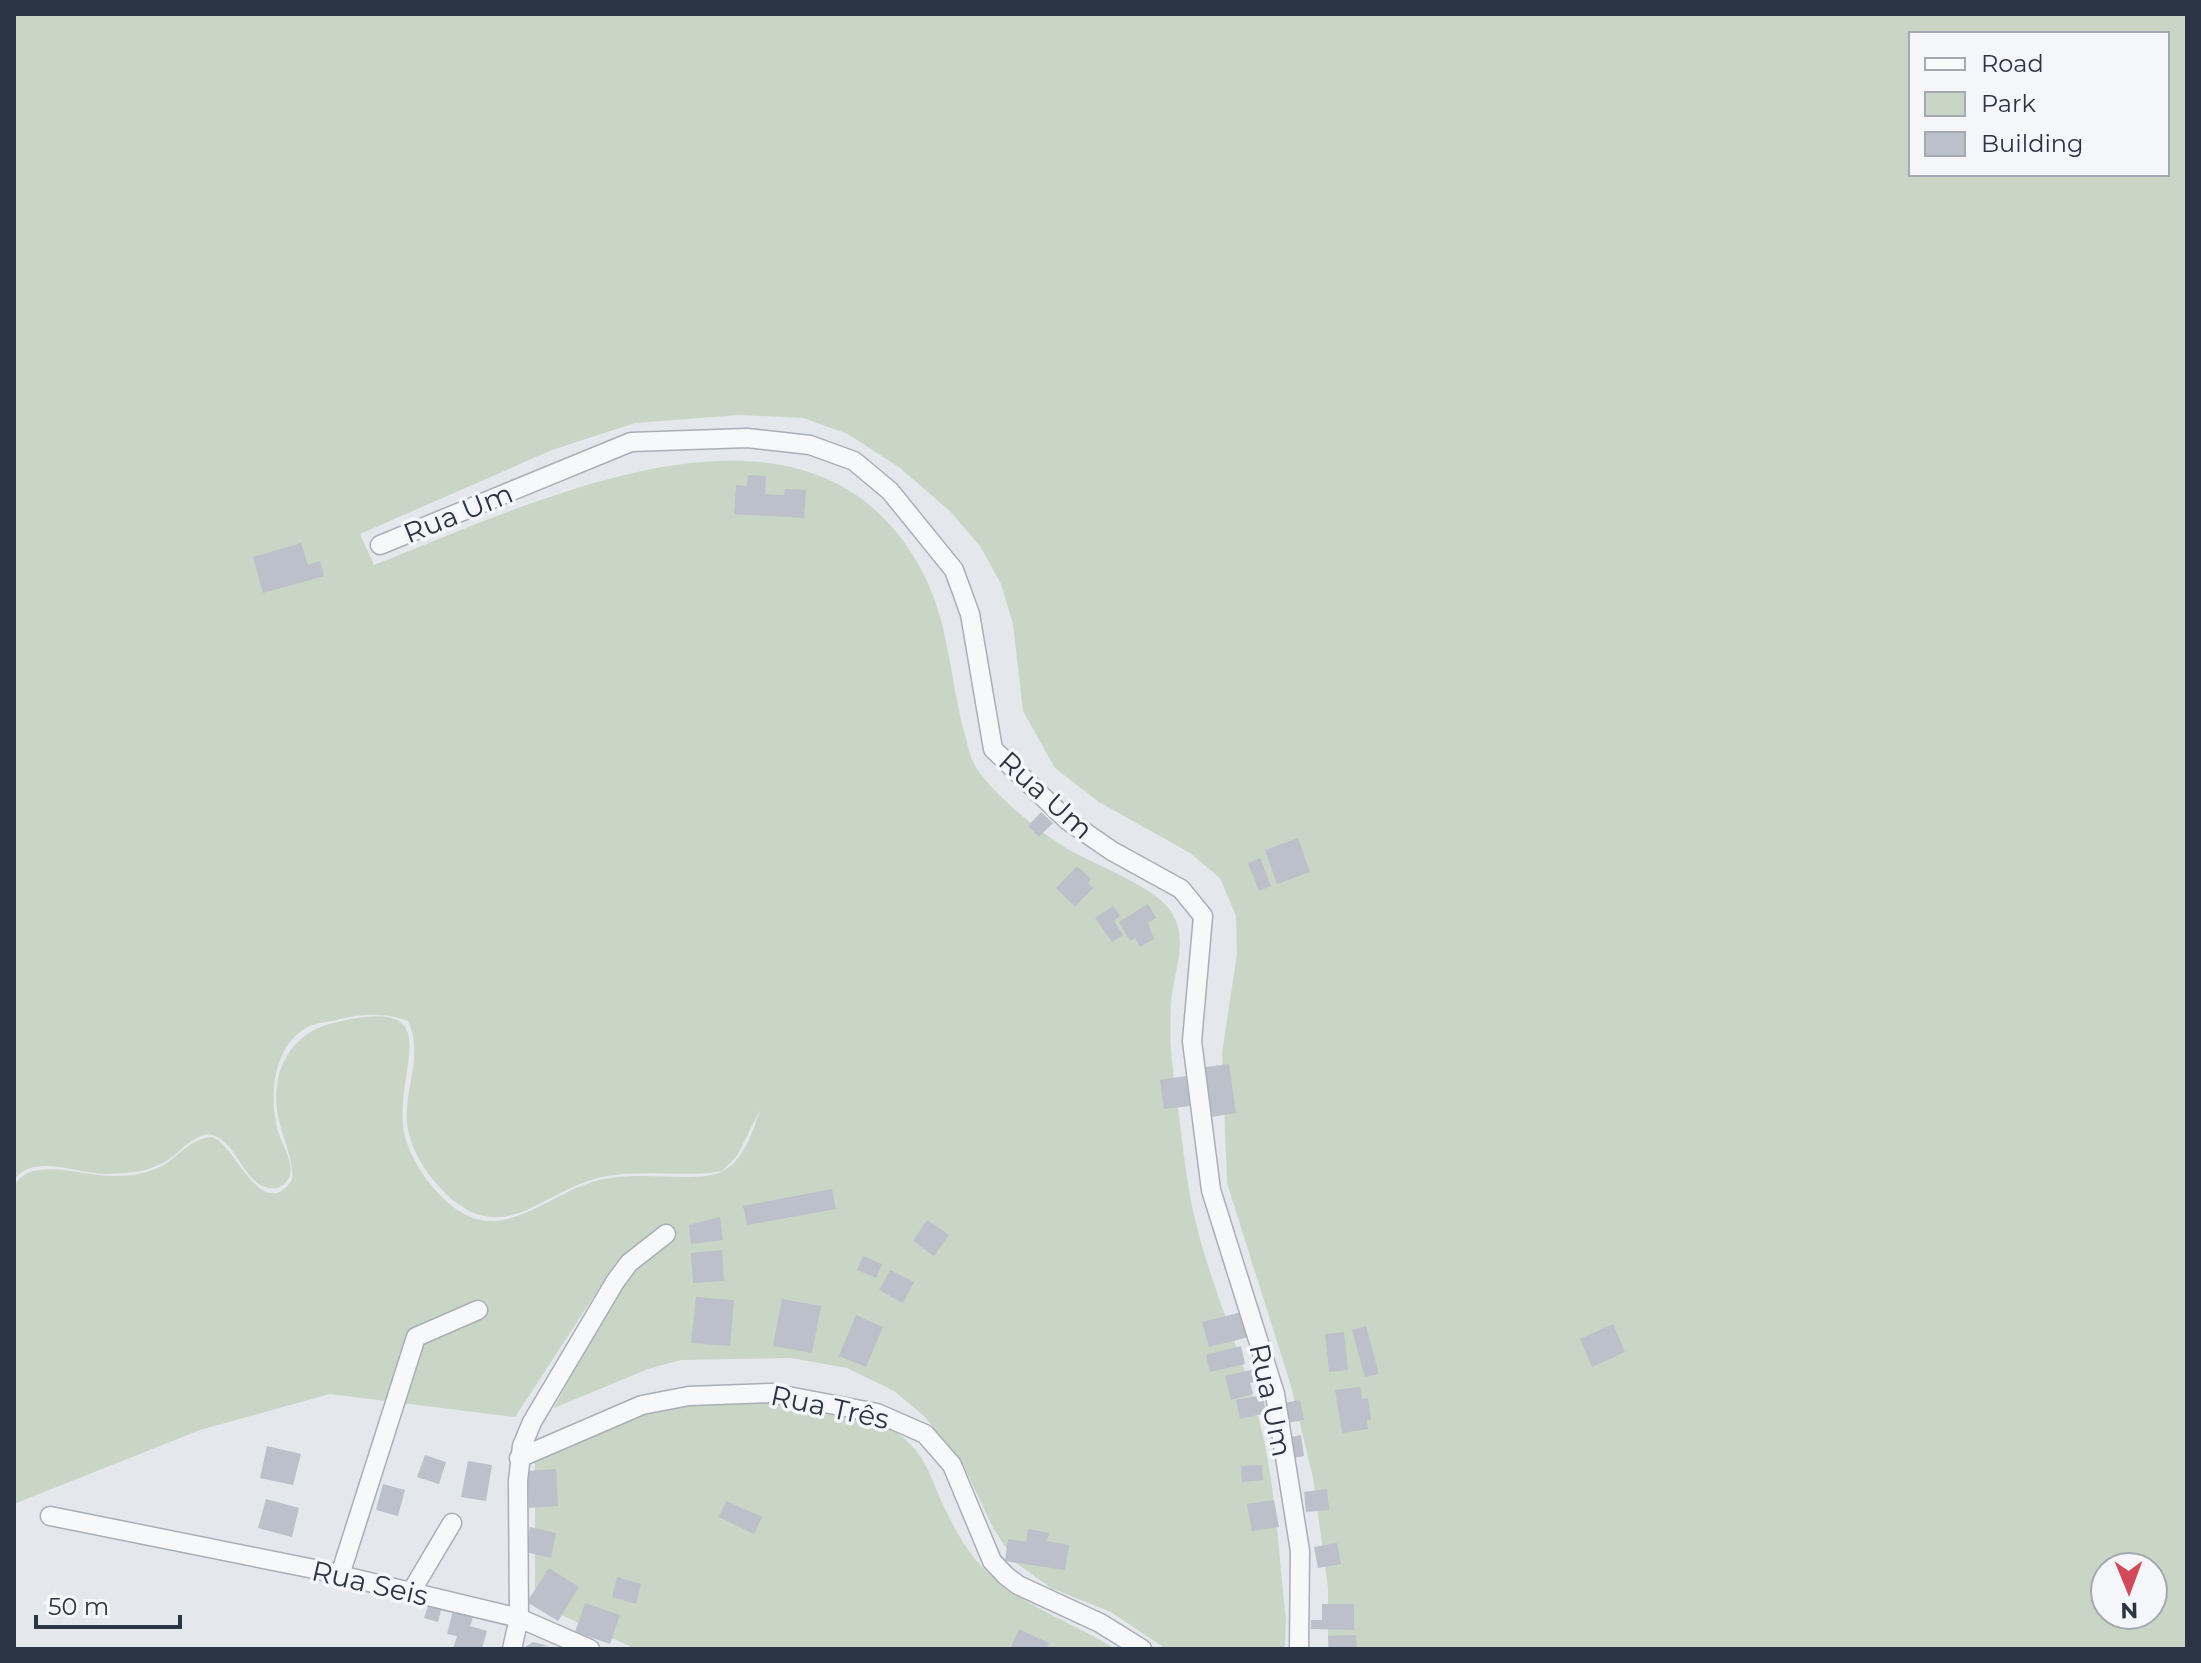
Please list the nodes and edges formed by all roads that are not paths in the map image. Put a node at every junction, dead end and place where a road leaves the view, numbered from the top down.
1 (380, 545) dead end
2 (666, 1234) dead end
3 (478, 1310) dead end
4 (519, 1458) junction
5 (50, 1516) dead end
6 (452, 1523) dead end
7 (340, 1575) junction
8 (411, 1592) junction
9 (519, 1618) junction
10 (512, 1649) edge
11 (590, 1649) edge
12 (1142, 1649) edge
13 (1299, 1649) edge

1 - 13 street, Rua Um
2 - 4 street
3 - 7 street
4 - 9 street
4 - 12 street, Rua Três
5 - 7 street, Rua Seis
6 - 8 street
7 - 8 street, Rua Seis
8 - 9 street, Rua Seis
9 - 10 street
9 - 11 street, Rua Seis

